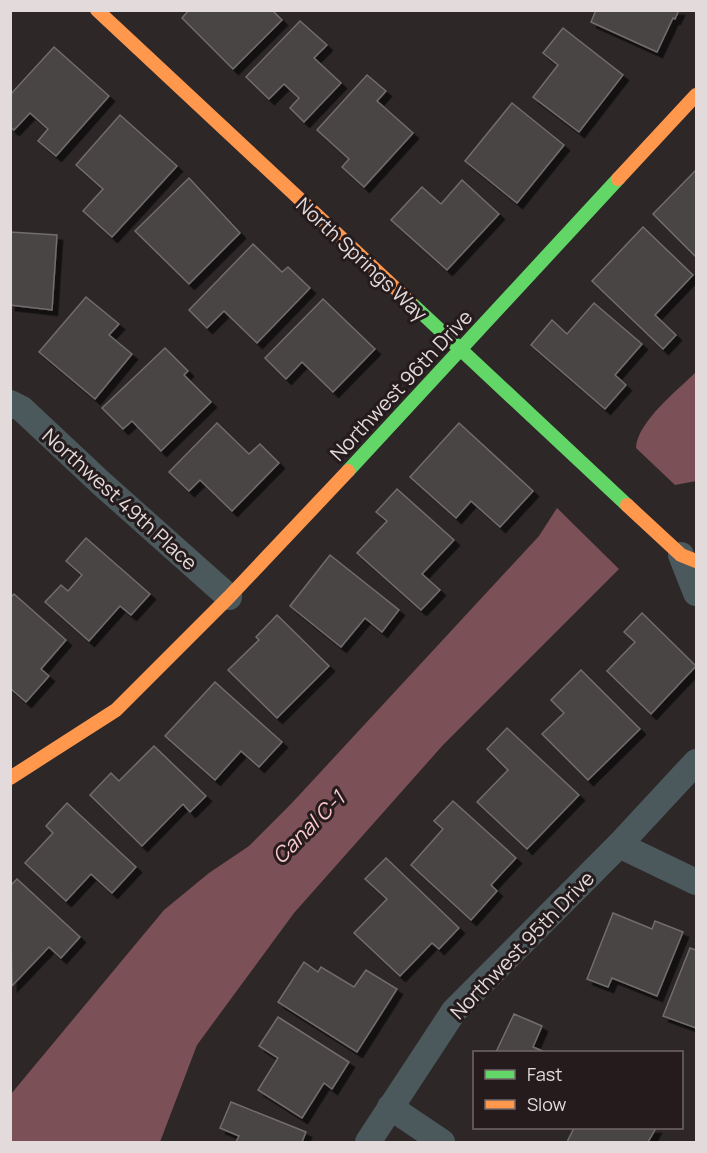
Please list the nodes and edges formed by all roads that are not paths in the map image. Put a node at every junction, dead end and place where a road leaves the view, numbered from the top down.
1 (97, 10) edge
2 (696, 95) edge
3 (461, 351) junction
4 (10, 403) edge
5 (689, 558) edge
6 (696, 593) edge
7 (229, 597) junction
8 (696, 762) edge
9 (10, 778) edge
10 (619, 845) junction
11 (696, 882) edge
12 (390, 1107) junction
13 (368, 1143) edge
14 (442, 1143) edge

1 - 3 street, North Springs Way
2 - 3 street, Northwest 96th Drive
3 - 5 street, North Springs Way
3 - 7 street, Northwest 96th Drive
4 - 7 street, Northwest 49th Place
5 - 6 street, North Springs Way
7 - 9 street, Northwest 96th Drive
8 - 10 street, Northwest 95th Drive
10 - 11 street
10 - 12 street, Northwest 95th Drive
12 - 13 street, Northwest 95th Drive
12 - 14 street

